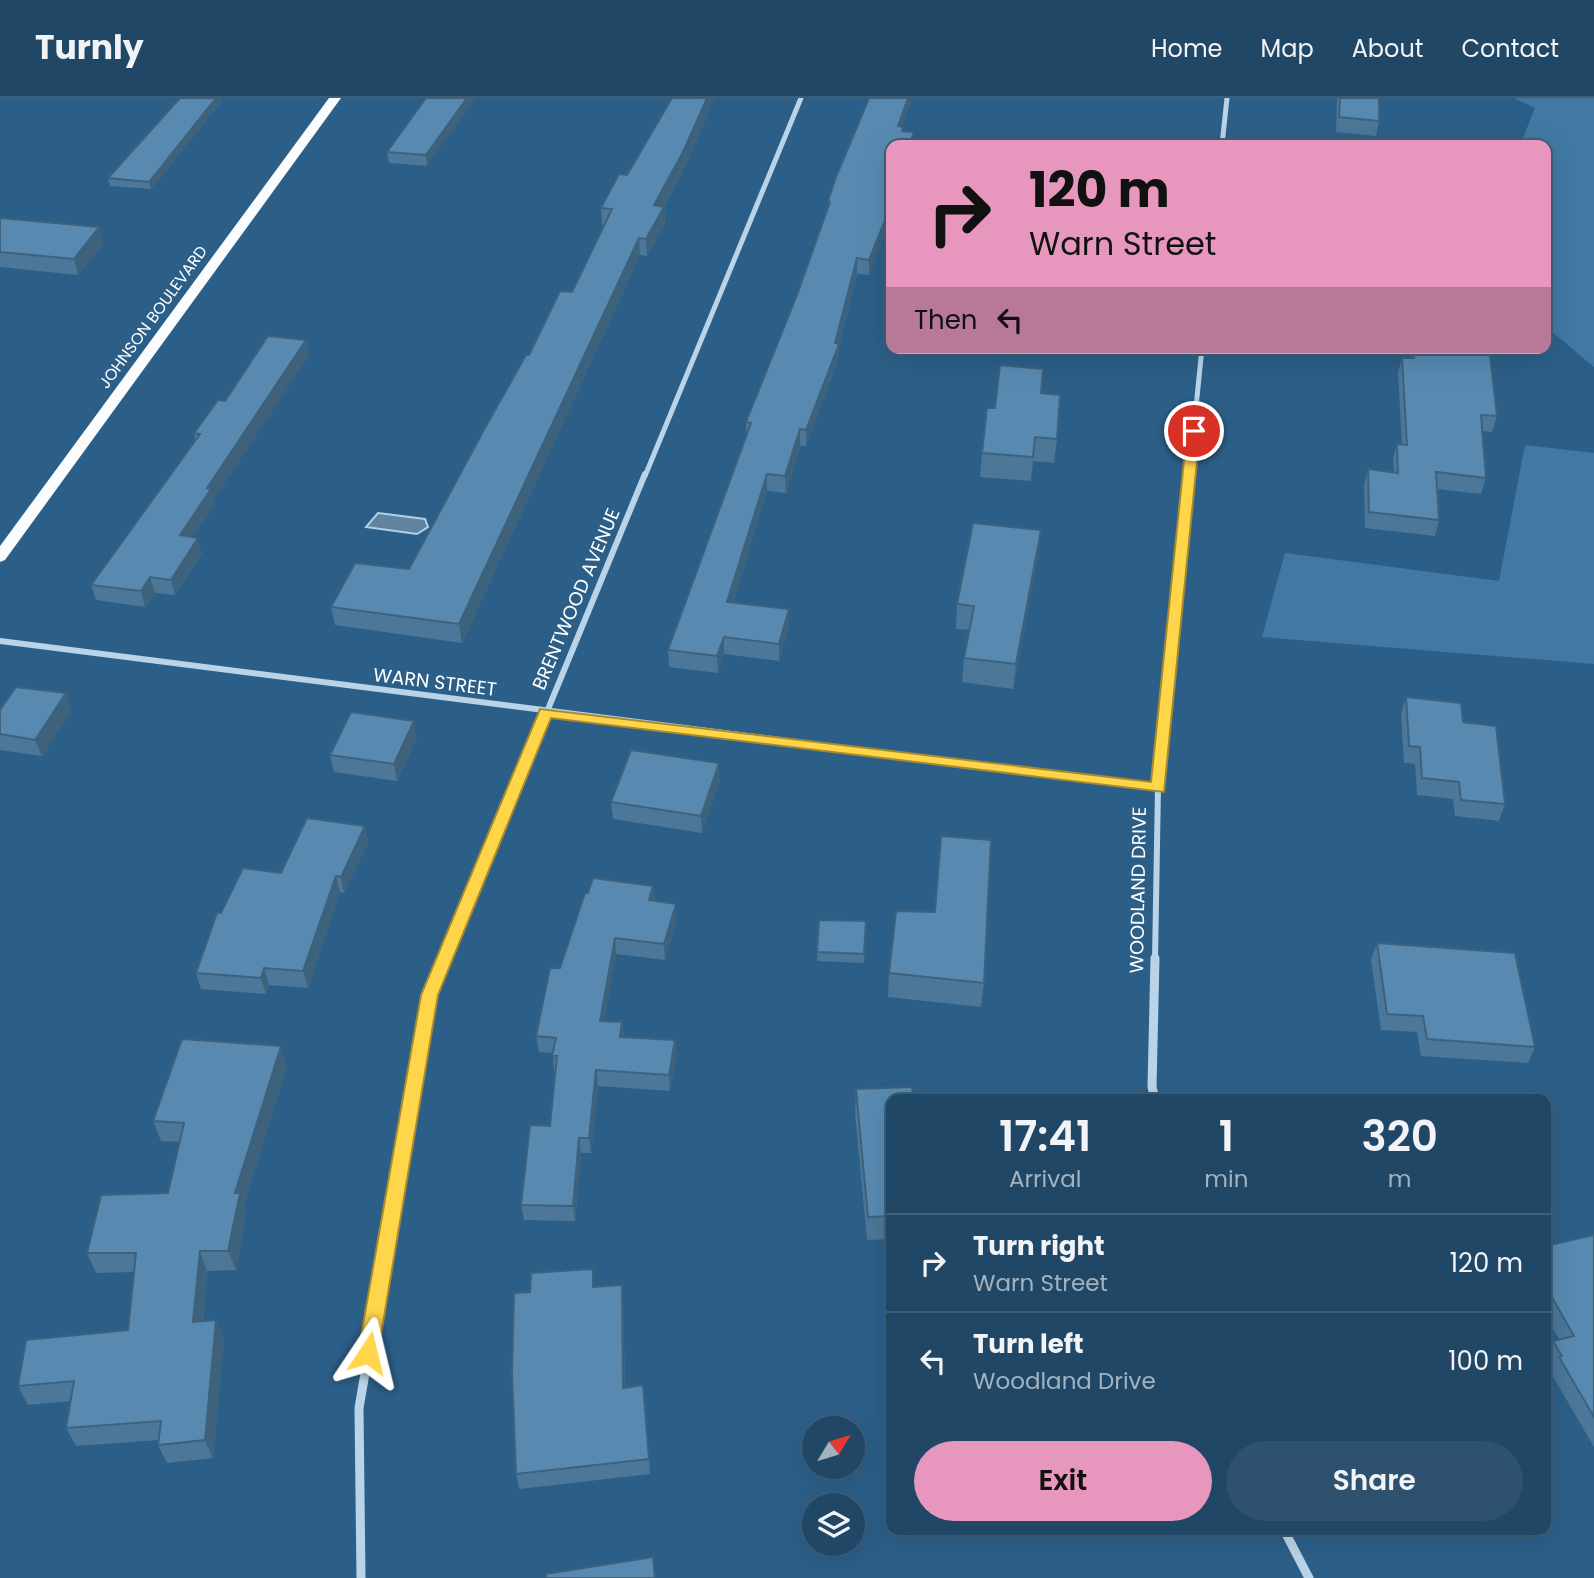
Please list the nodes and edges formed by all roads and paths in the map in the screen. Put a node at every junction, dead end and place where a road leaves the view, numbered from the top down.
1 (335, 98) edge
2 (801, 98) edge
3 (1227, 98) edge
4 (1223, 140) edge
5 (1201, 354) edge
6 (0, 557) edge
7 (0, 641) edge
8 (546, 712) junction
9 (1158, 788) junction
10 (1154, 1094) edge
11 (1287, 1535) edge
12 (362, 1578) edge
13 (1309, 1578) edge

1 - 6 main road, JOHNSON BOULEVARD
2 - 8 street, BRENTWOOD AVENUE
3 - 4 street
5 - 9 street, WOODLAND DRIVE
7 - 8 street, WARN STREET
8 - 9 street, WARN STREET
8 - 12 street, BRENTWOOD AVENUE
9 - 10 street, WOODLAND DRIVE
11 - 13 street

